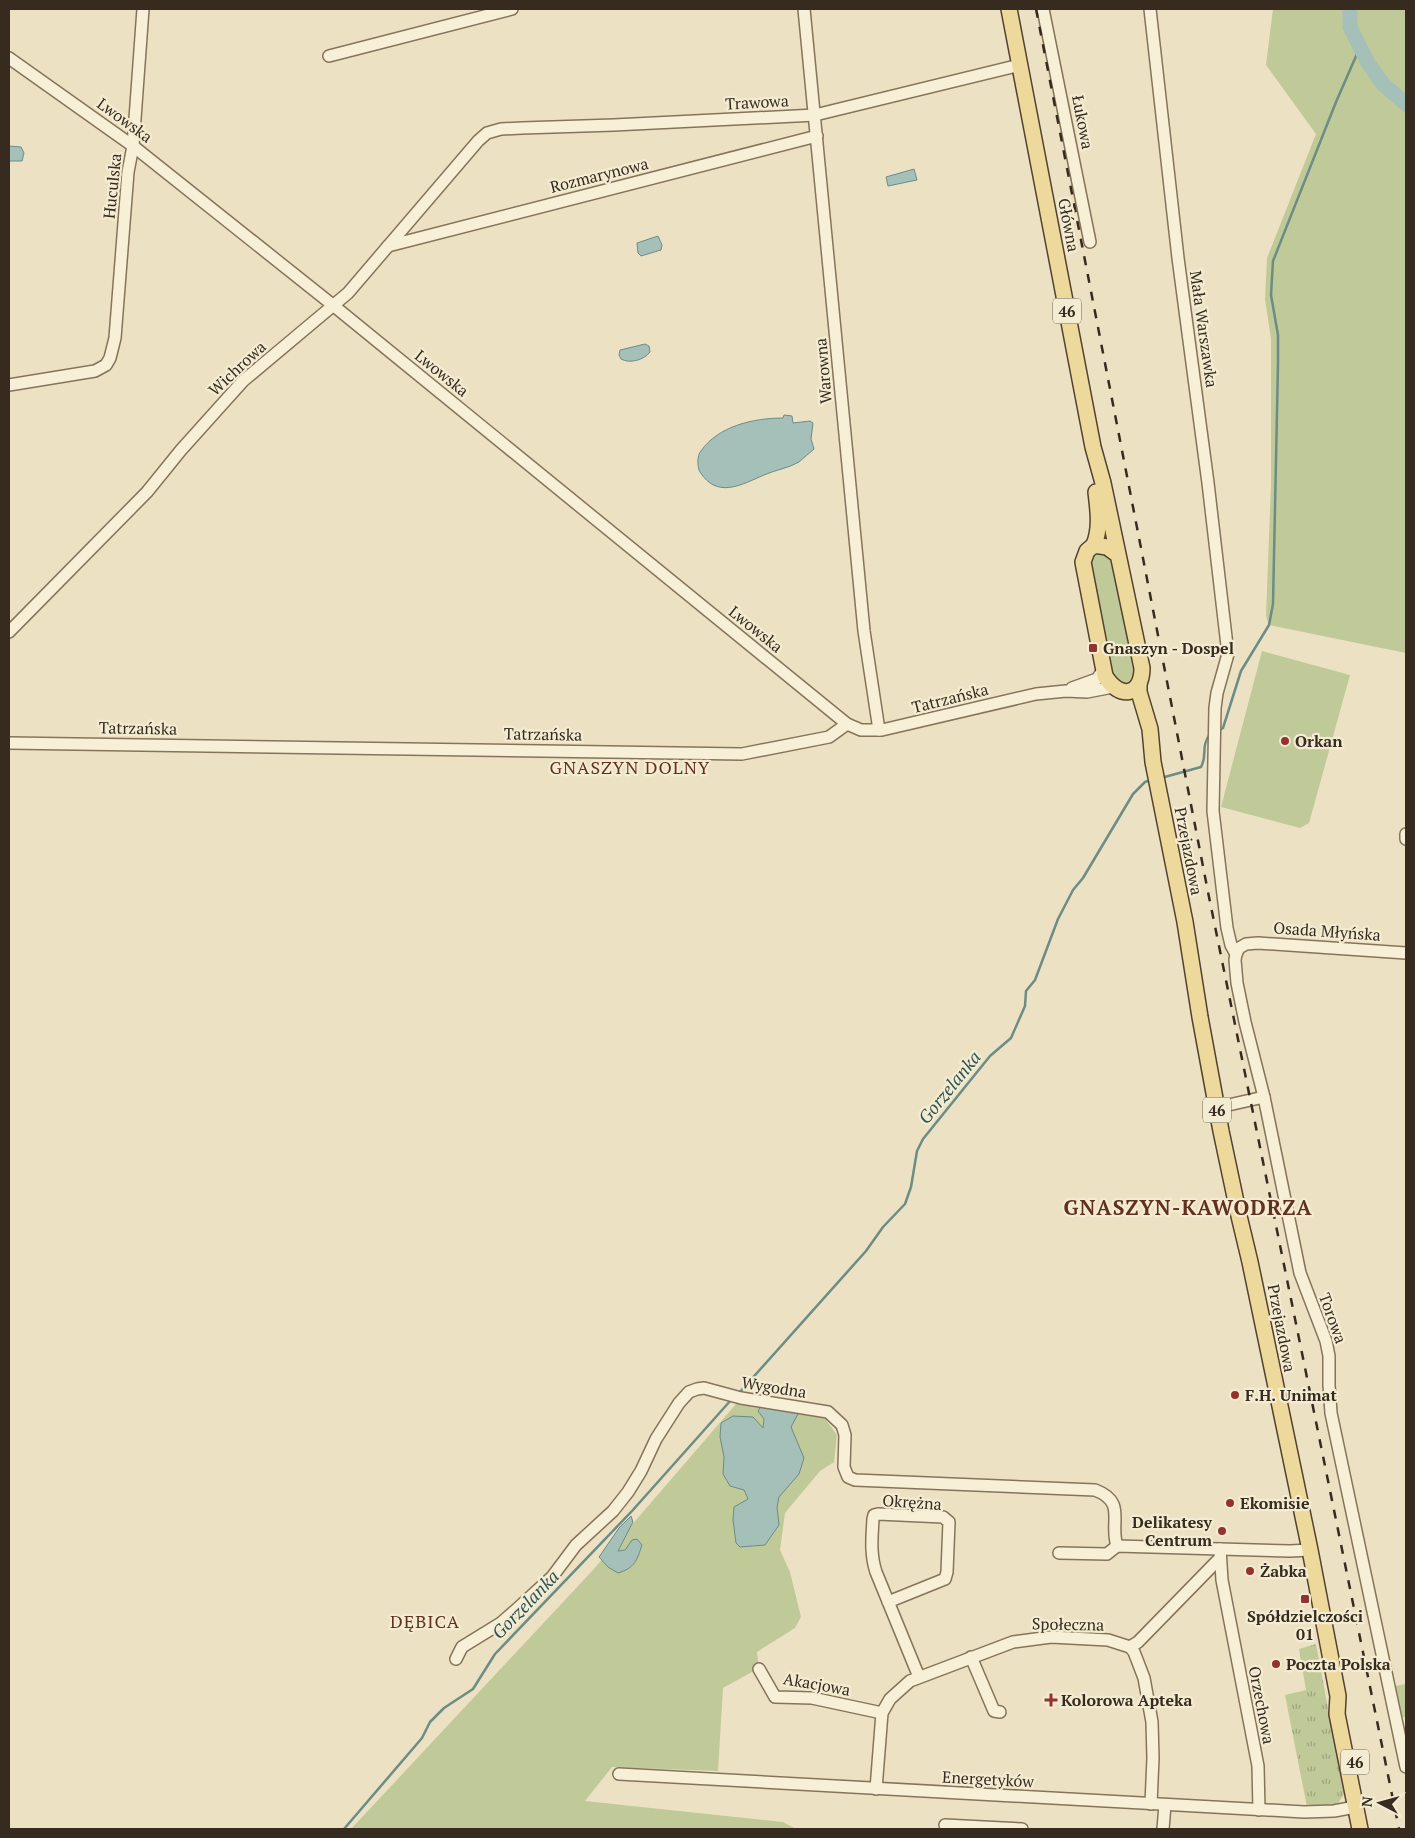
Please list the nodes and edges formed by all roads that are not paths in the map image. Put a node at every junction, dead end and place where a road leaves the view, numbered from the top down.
1 (143, 9) edge
2 (512, 9) edge
3 (804, 9) edge
4 (1009, 9) edge
5 (1044, 9) edge
6 (1150, 9) edge
7 (329, 56) dead end
8 (9, 58) edge
9 (1020, 65) junction
10 (815, 115) junction
11 (490, 132) joint
12 (817, 136) junction
13 (133, 146) junction
14 (1090, 242) dead end
15 (388, 246) junction
16 (334, 306) junction
17 (9, 385) edge
18 (1093, 447) junction
19 (1094, 544) junction
20 (1118, 555) junction
21 (9, 632) edge
22 (1228, 654) joint
23 (1104, 669) junction
24 (1126, 688) junction
25 (1066, 691) junction
26 (847, 724) junction
27 (879, 730) junction
28 (9, 743) edge
29 (1406, 834) edge
30 (1406, 839) edge
31 (1406, 953) edge
32 (1236, 954) junction
33 (1191, 956) junction
34 (1264, 1097) junction
35 (1224, 1106) junction
36 (1250, 1262) junction
37 (1117, 1546) junction
38 (1310, 1550) junction
39 (1059, 1553) dead end
40 (1220, 1553) junction
41 (888, 1602) junction
42 (1130, 1648) junction
43 (971, 1657) junction
44 (456, 1659) dead end
45 (759, 1669) dead end
46 (919, 1677) junction
47 (1338, 1696) junction
48 (1000, 1712) dead end
49 (882, 1713) junction
50 (1406, 1767) edge
51 (619, 1774) dead end
52 (876, 1789) junction
53 (1151, 1804) junction
54 (1165, 1804) junction
55 (1355, 1807) junction
56 (1259, 1810) junction
57 (945, 1825) dead end
58 (1022, 1829) edge
59 (1163, 1829) edge
60 (1360, 1829) edge
61 (1368, 1829) edge

1 - 13 street, Huculska
2 - 7 street
3 - 10 street, Warowna
4 - 9 main road, Główna / 46
5 - 14 street, Łukowa
6 - 22 street, Mała Warszawka
8 - 13 street, Lwowska
9 - 10 street, Trawowa
9 - 18 main road, Główna / 46
10 - 11 street, Trawowa
10 - 12 street, Warowna
11 - 15 street, Wichrowa
12 - 15 street, Rozmarynowa
12 - 27 street, Warowna
13 - 16 street, Lwowska
13 - 17 street, Huculska
15 - 16 street, Wichrowa
16 - 21 street, Wichrowa
16 - 26 street, Lwowska
18 - 19 main road, Główna / 46
18 - 20 main road, Główna / 46
19 - 20 main road
19 - 23 main road, 46
20 - 24 main road, 46
22 - 32 street, Torowa
23 - 24 main road, 46
23 - 25 street, Tatrzańska
24 - 25 street, Tatrzańska
24 - 33 main road, Przejazdowa / 46
25 - 27 street, Tatrzańska
26 - 27 street, Tatrzańska
26 - 28 street, Tatrzańska
29 - 30 street
31 - 32 street, Osada Młyńska
32 - 34 street, Torowa
33 - 35 main road, Przejazdowa / 46
33 - 36 main road, Przejazdowa / 46
34 - 35 street
34 - 50 street, Torowa
35 - 36 main road, Przejazdowa / 46
36 - 38 main road, Przejazdowa / 46
37 - 39 street
37 - 40 street
37 - 44 street, Wygodna
38 - 40 street
38 - 47 main road, Przejazdowa / 46
40 - 42 street
40 - 56 street, Orzechowa
41 - 41 street, Okrężna
41 - 46 street, Okrężna
42 - 43 street, Społeczna
42 - 53 street
43 - 46 street, Społeczna
43 - 48 street
45 - 49 street, Akacjowa
46 - 49 street, Społeczna
47 - 55 main road, Przejazdowa / 46
47 - 61 main road, Przejazdowa / 46
49 - 52 street
51 - 52 street, Energetyków
52 - 53 street, Energetyków
53 - 54 street, Energetyków
54 - 56 street, Energetyków
54 - 59 street
55 - 56 street, Energetyków
55 - 60 main road, Przejazdowa / 46
57 - 58 street

